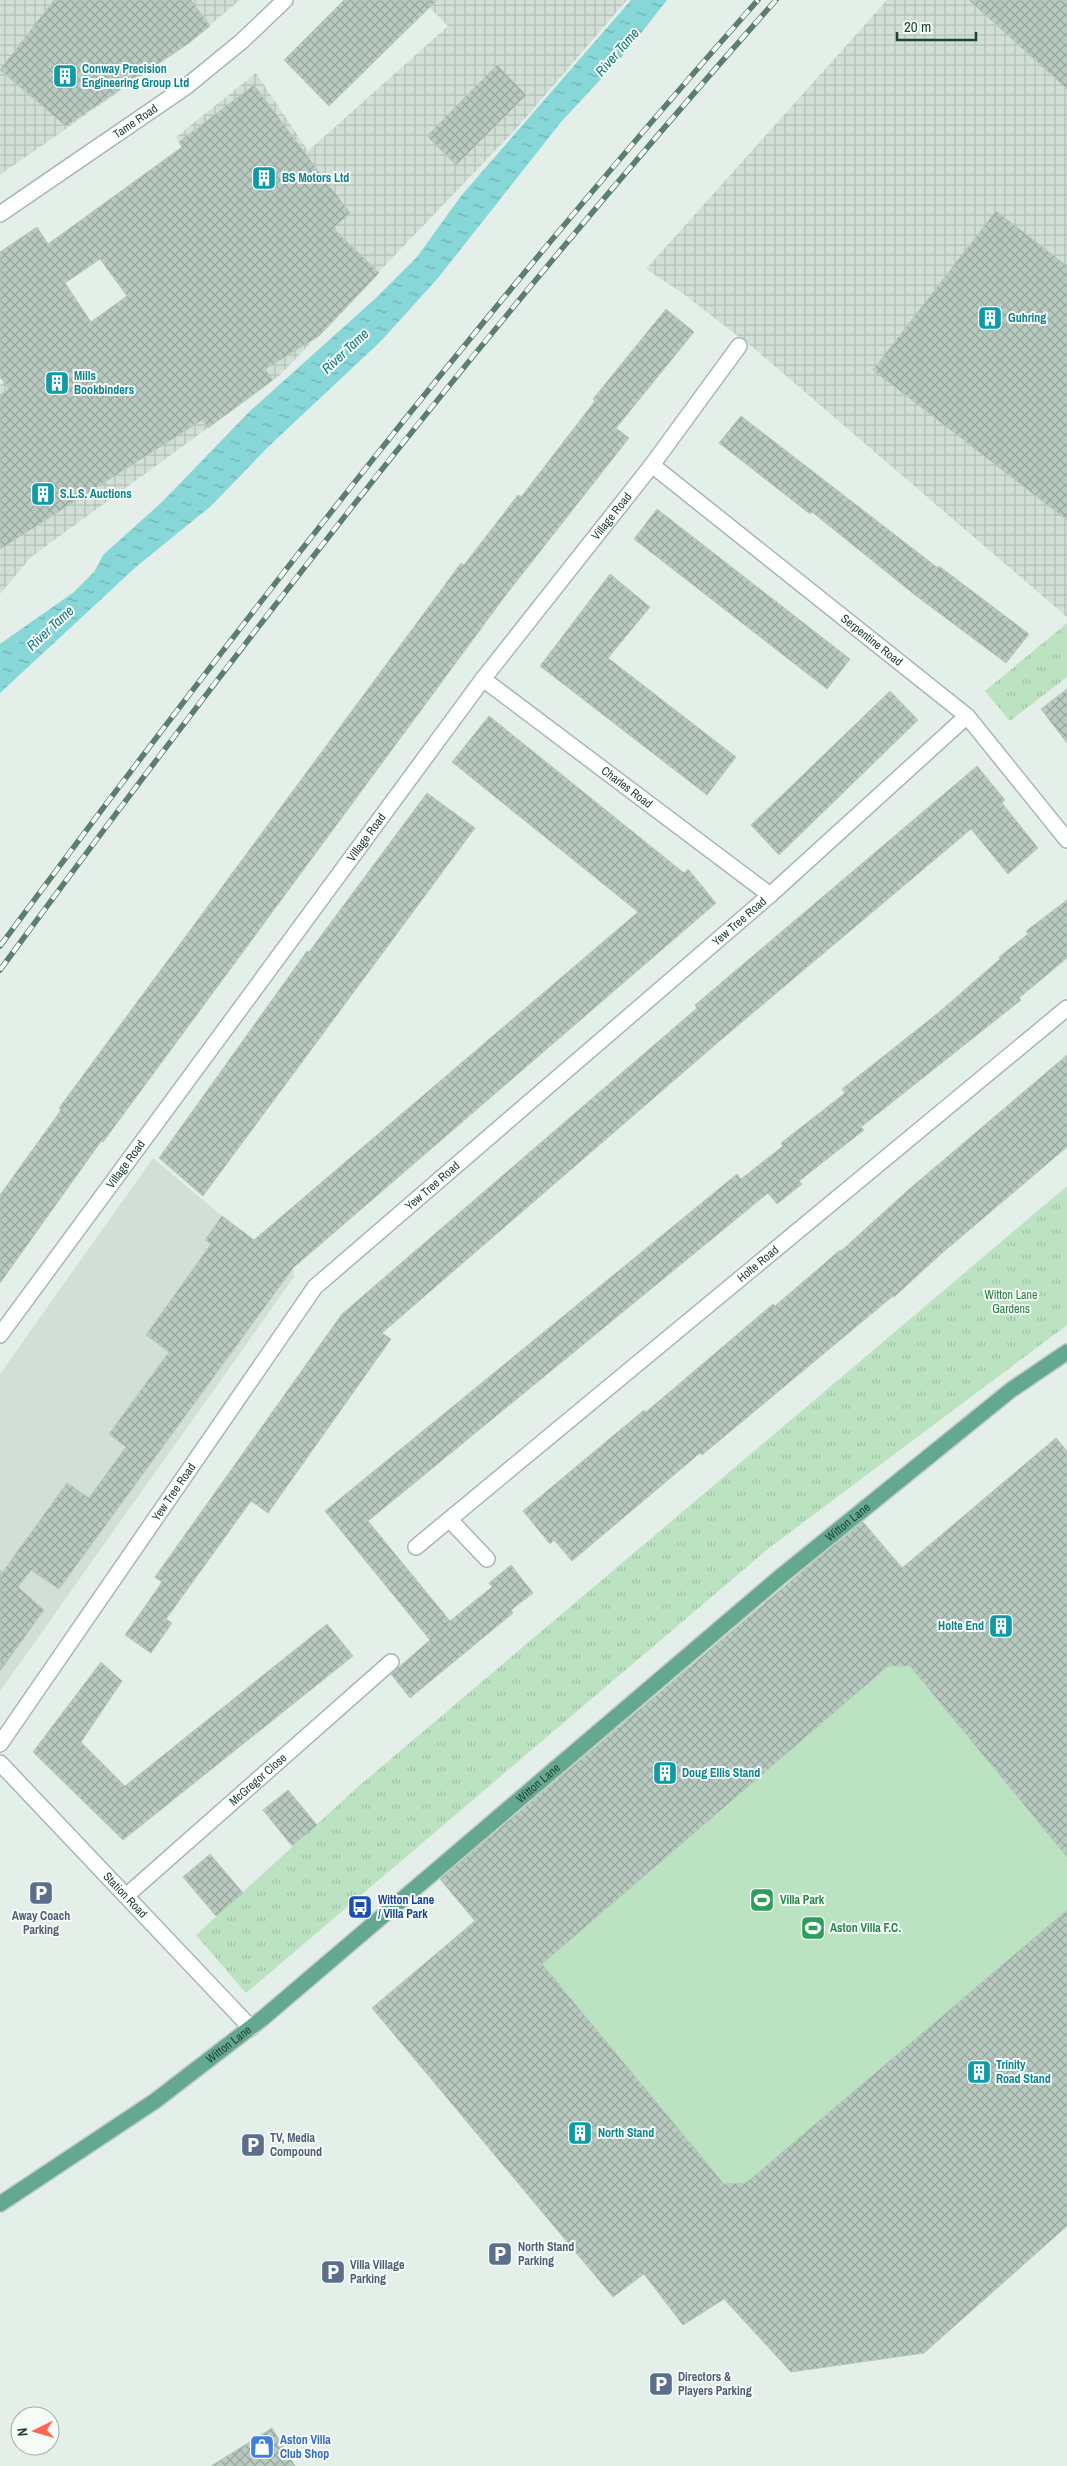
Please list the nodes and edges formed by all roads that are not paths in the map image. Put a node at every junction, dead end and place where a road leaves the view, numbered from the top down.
1 (285, 0) edge
2 (0, 214) edge
3 (739, 346) dead end
4 (652, 465) junction
5 (484, 679) junction
6 (967, 716) junction
7 (1067, 840) edge
8 (770, 895) junction
9 (1067, 1008) edge
10 (0, 1335) edge
11 (1067, 1352) edge
12 (450, 1520) junction
13 (416, 1547) dead end
14 (487, 1559) dead end
15 (390, 1662) dead end
16 (0, 1744) edge
17 (0, 1763) edge
18 (126, 1896) junction
19 (250, 2028) junction
20 (0, 2204) edge

1 - 2 street, Tame Road
3 - 4 street, Village Road
4 - 5 street, Village Road
4 - 6 street, Serpentine Road
5 - 8 street, Charles Road
5 - 10 street, Village Road
6 - 7 street, Serpentine Road
6 - 8 street, Yew Tree Road
8 - 16 street, Yew Tree Road
9 - 12 street, Holte Road
11 - 19 main road, Witton Lane
12 - 13 street, Holte Road
12 - 14 street
15 - 18 street, McGregor Close
17 - 18 street, Station Road
18 - 19 street, Station Road
19 - 20 main road, Witton Lane

